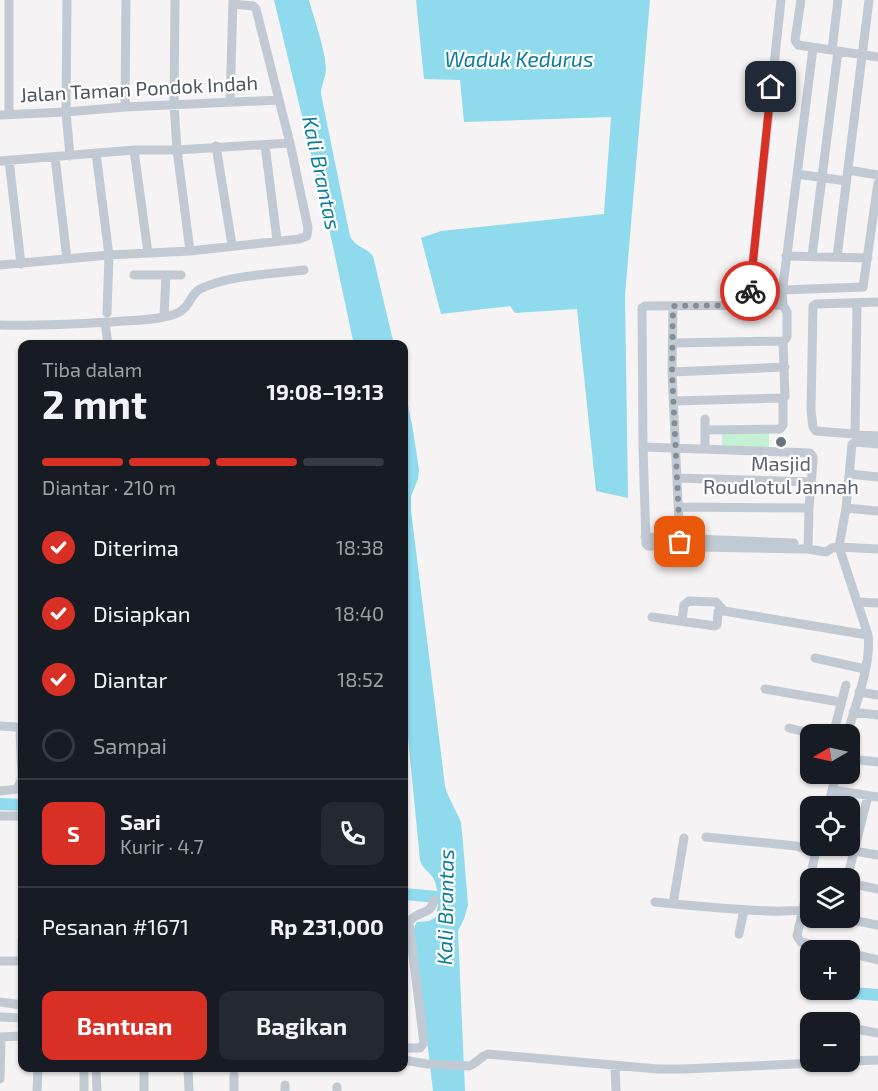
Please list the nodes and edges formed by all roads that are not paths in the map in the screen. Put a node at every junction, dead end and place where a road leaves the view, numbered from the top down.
1 (9, 0) edge
2 (68, 0) edge
3 (126, 0) edge
4 (175, 0) edge
5 (781, 0) edge
6 (801, 0) edge
7 (838, 0) edge
8 (869, 0) edge
9 (233, 2) edge
10 (776, 41) junction
11 (794, 44) junction
12 (813, 48) junction
13 (835, 51) junction
14 (862, 55) junction
15 (878, 57) edge
16 (279, 100) junction
17 (230, 102) junction
18 (174, 104) junction
19 (125, 107) junction
20 (66, 112) junction
21 (4, 115) edge
22 (290, 142) junction
23 (265, 145) junction
24 (216, 146) junction
25 (134, 150) junction
26 (177, 150) junction
27 (96, 153) junction
28 (70, 156) junction
29 (55, 157) junction
30 (4, 161) edge
31 (848, 170) junction
32 (797, 174) junction
33 (878, 175) edge
34 (822, 178) junction
35 (846, 182) junction
36 (878, 183) edge
37 (277, 240) junction
38 (232, 245) junction
39 (190, 251) junction
40 (148, 253) junction
41 (109, 255) junction
42 (786, 256) junction
43 (812, 256) junction
44 (837, 257) junction
45 (868, 258) junction
46 (67, 259) junction
47 (21, 264) junction
48 (0, 265) edge
49 (304, 270) dead end
50 (134, 275) dead end
51 (166, 275) junction
52 (181, 275) dead end
53 (783, 297) junction
54 (746, 300) junction
55 (878, 302) edge
56 (857, 303) junction
57 (673, 306) junction
58 (164, 316) junction
59 (106, 317) junction
60 (0, 326) edge
61 (108, 340) edge
62 (783, 341) junction
63 (673, 343) junction
64 (784, 368) junction
65 (672, 372) junction
66 (783, 398) junction
67 (674, 401) junction
68 (705, 419) dead end
69 (705, 430) junction
70 (878, 436) edge
71 (855, 438) junction
72 (878, 444) edge
73 (643, 447) junction
74 (676, 447) junction
75 (705, 448) junction
76 (850, 474) junction
77 (878, 477) edge
78 (677, 478) junction
79 (812, 482) junction
80 (678, 507) junction
81 (809, 508) junction
82 (846, 508) junction
83 (878, 511) edge
84 (679, 542) junction
85 (808, 546) junction
86 (835, 548) junction
87 (878, 549) edge
88 (857, 602) junction
89 (878, 603) edge
90 (724, 611) junction
91 (652, 617) dead end
92 (682, 621) junction
93 (866, 638) edge
94 (873, 656) edge
95 (815, 658) dead end
96 (858, 668) junction
97 (846, 685) dead end
98 (765, 689) dead end
99 (859, 692) junction
100 (878, 695) edge
101 (840, 702) junction
102 (853, 712) junction
103 (878, 715) edge
104 (835, 724) edge
105 (850, 724) edge
106 (0, 726) edge
107 (18, 727) edge
108 (789, 728) dead end
109 (800, 731) edge
110 (860, 760) edge
111 (878, 762) edge
112 (834, 784) edge
113 (18, 787) edge
114 (832, 790) junction
115 (0, 791) edge
116 (831, 796) edge
117 (873, 796) edge
118 (0, 816) edge
119 (18, 816) edge
120 (860, 834) edge
121 (706, 837) dead end
122 (684, 838) dead end
123 (800, 847) edge
124 (860, 852) edge
125 (878, 855) edge
126 (860, 884) edge
127 (878, 889) edge
128 (434, 900) dead end
129 (655, 902) dead end
130 (673, 904) junction
131 (744, 909) junction
132 (800, 910) edge
133 (860, 922) edge
134 (878, 925) edge
135 (739, 934) dead end
136 (860, 956) edge
137 (878, 960) edge
138 (0, 961) edge
139 (18, 961) edge
140 (0, 1002) edge
141 (18, 1004) edge
142 (0, 1017) edge
143 (18, 1018) edge
144 (860, 1030) edge
145 (878, 1033) edge
146 (18, 1036) edge
147 (1, 1037) edge
148 (408, 1048) edge
149 (878, 1060) edge
150 (408, 1061) edge
151 (860, 1061) edge
152 (800, 1064) edge
153 (615, 1066) junction
154 (38, 1072) edge
155 (84, 1072) edge
156 (96, 1072) edge
157 (144, 1072) edge
158 (188, 1072) edge
159 (234, 1075) dead end
160 (0, 1079) edge
161 (37, 1091) edge
162 (84, 1091) edge
163 (97, 1091) edge
164 (144, 1091) edge
165 (189, 1091) edge
166 (234, 1091) edge
167 (616, 1091) edge

1 - 21 street
2 - 20 street
3 - 19 street
4 - 18 street
5 - 10 street
6 - 11 street
7 - 13 street
8 - 14 street
9 - 16 street
9 - 17 street
10 - 11 street
10 - 54 street
11 - 12 street
12 - 13 street
12 - 32 street
13 - 14 street
13 - 34 street
14 - 15 street
14 - 31 street
16 - 17 street, Jalan Taman Pondok Indah
16 - 22 street
17 - 18 street, Jalan Taman Pondok Indah
18 - 19 street, Jalan Taman Pondok Indah
18 - 26 street
19 - 20 street, Jalan Taman Pondok Indah
20 - 21 street, Jalan Taman Pondok Indah
20 - 28 street
22 - 23 street
22 - 37 street
23 - 24 street
23 - 37 street
24 - 26 street
24 - 38 street
25 - 26 street
25 - 27 street
25 - 40 street
26 - 39 street
27 - 28 street
27 - 41 street
28 - 29 street
29 - 30 street
29 - 46 street
30 - 47 street
31 - 33 street
31 - 35 street
32 - 34 street
32 - 42 street
34 - 35 street
34 - 43 street
35 - 44 street
36 - 45 street
37 - 38 street
38 - 39 street
39 - 40 street
40 - 41 street
41 - 46 street
41 - 59 street
42 - 43 street
42 - 53 street
43 - 44 street
44 - 45 street
45 - 53 street
46 - 47 street
47 - 48 street
49 - 58 street
50 - 51 street
51 - 52 street
51 - 58 street
53 - 54 street
53 - 62 street
54 - 57 street
55 - 56 street
56 - 71 street
56 - 71 street
57 - 63 street
57 - 73 street
58 - 59 street
59 - 60 street
59 - 61 street
62 - 63 street
62 - 64 street
63 - 65 street
64 - 65 street
64 - 66 street
65 - 67 street
66 - 67 street
66 - 69 street
67 - 74 street
68 - 69 street
69 - 75 street
70 - 71 street
71 - 72 street
71 - 76 street
73 - 74 street
73 - 84 street
74 - 75 street
74 - 78 street
75 - 79 street
76 - 77 street
76 - 82 street
78 - 79 street
78 - 80 street
79 - 81 street
80 - 81 street
80 - 84 street
81 - 85 street
82 - 83 street
82 - 86 street
84 - 85 street
85 - 86 street
86 - 87 street
86 - 88 street
88 - 89 street
88 - 93 street
90 - 92 street
90 - 92 street
90 - 93 street
91 - 92 street
93 - 94 street
94 - 96 street
95 - 96 street
96 - 99 street
97 - 101 street
98 - 101 street
99 - 100 street
99 - 102 street
101 - 104 street
102 - 103 street
102 - 105 street
106 - 107 street
108 - 109 street
110 - 111 street
112 - 114 street
113 - 115 street
114 - 116 street
114 - 117 street
117 - 120 street
118 - 119 street
121 - 123 street
122 - 130 street
124 - 125 street
126 - 127 street
128 - 148 street
129 - 130 street
130 - 131 street
131 - 132 street
131 - 135 street
133 - 134 street
136 - 137 street
138 - 139 street
140 - 141 street
142 - 143 street
144 - 145 street
146 - 147 street
147 - 160 street
149 - 151 street
150 - 153 street
152 - 153 street
153 - 167 street
154 - 161 street
155 - 162 street
156 - 163 street
157 - 164 street
158 - 165 street
159 - 166 street

